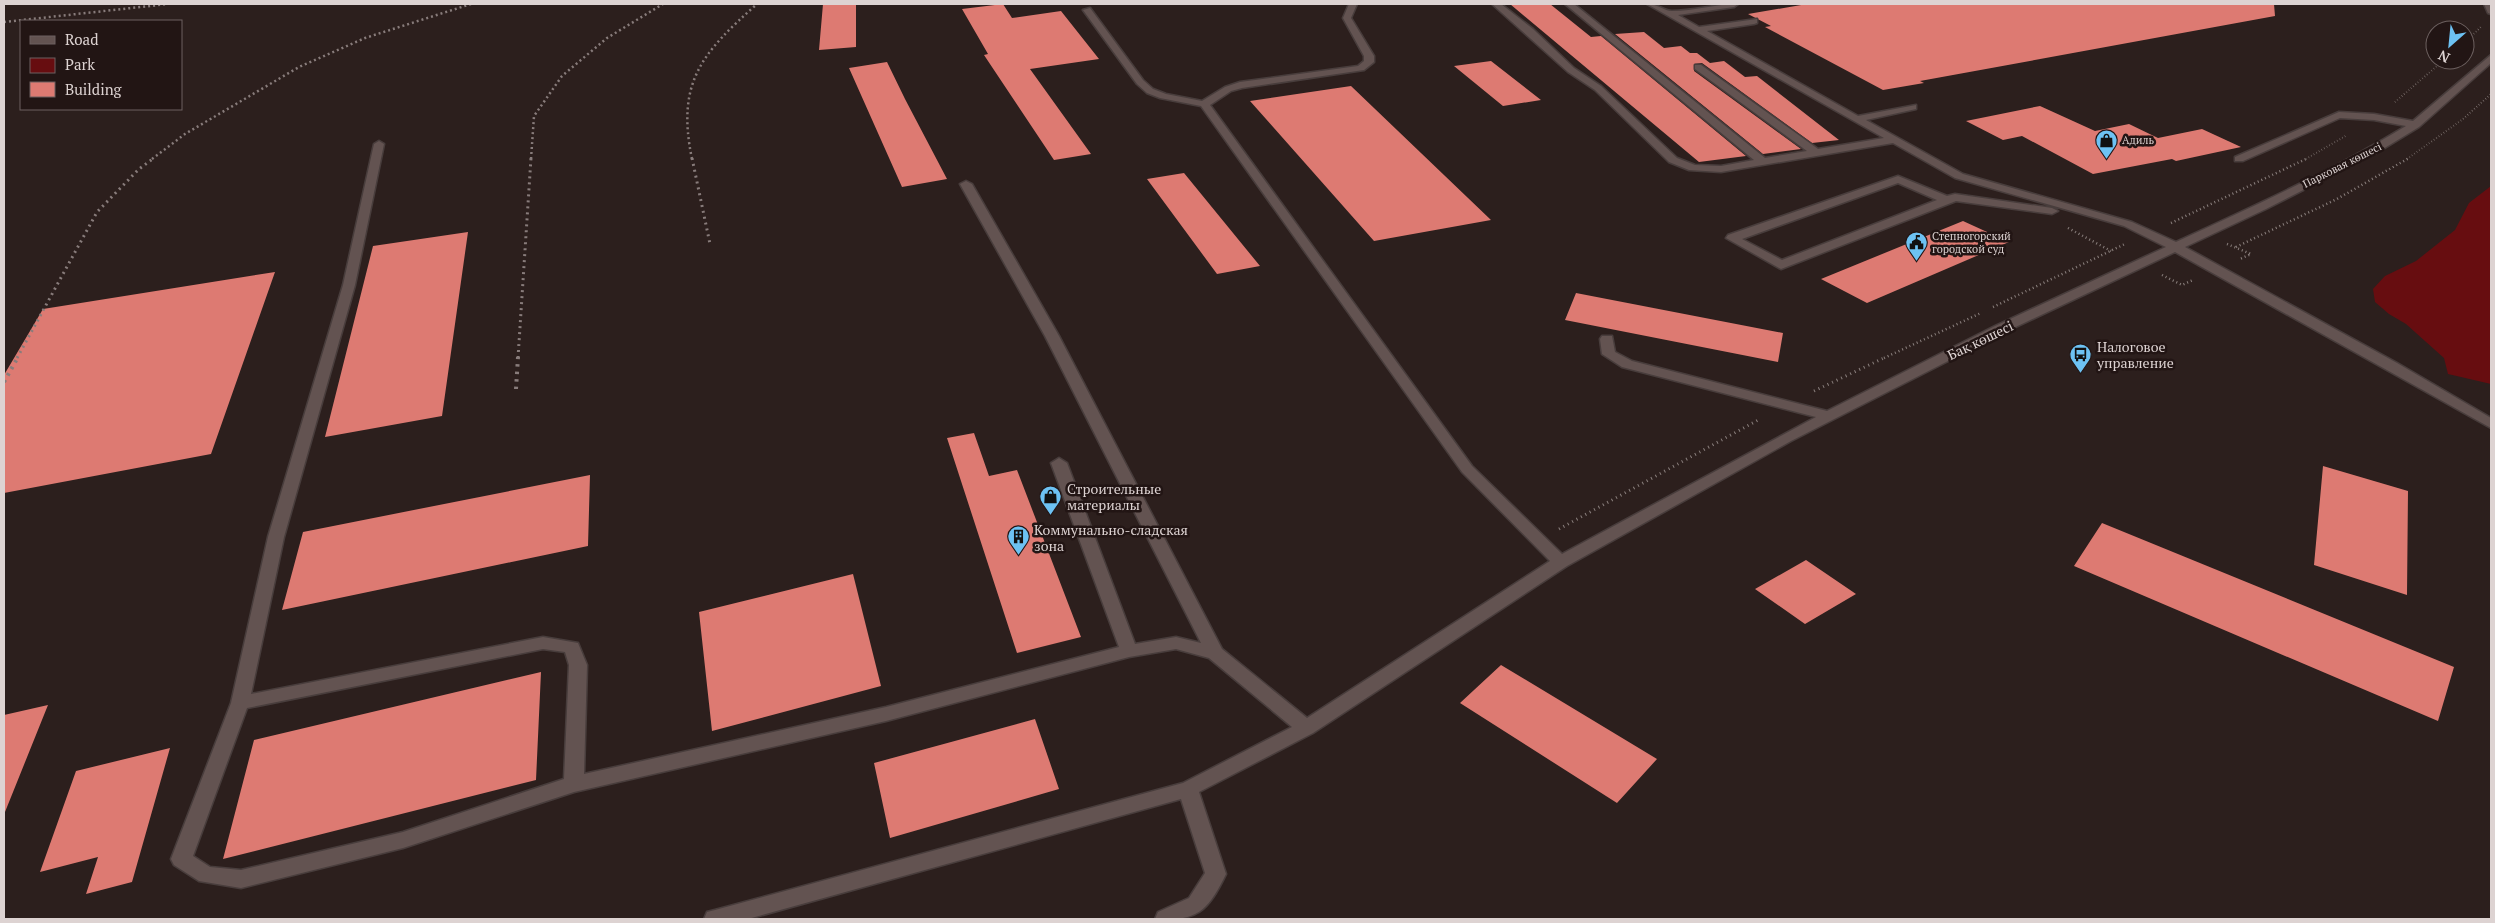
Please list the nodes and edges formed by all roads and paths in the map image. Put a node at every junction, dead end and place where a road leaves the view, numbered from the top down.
1 (1353, 4) edge
2 (1496, 4) edge
3 (1569, 4) edge
4 (1652, 4) edge
5 (1734, 4) edge
6 (2488, 4) edge
7 (1087, 10) dead end
8 (2491, 11) edge
9 (1670, 14) junction
10 (1754, 21) dead end
11 (2484, 24) dead end
12 (1698, 30) junction
13 (2475, 33) edge
14 (2491, 58) edge
15 (1698, 67) dead end
16 (2491, 94) edge
17 (1204, 104) junction
18 (1912, 107) dead end
19 (1857, 119) junction
20 (2415, 125) junction
21 (1894, 140) junction
22 (379, 144) dead end
23 (1814, 151) junction
24 (2240, 159) dead end
25 (1762, 161) junction
26 (966, 184) dead end
27 (1946, 200) junction
28 (2128, 224) junction
29 (2235, 247) dead end
30 (2176, 248) junction
31 (1607, 339) dead end
32 (1828, 416) junction
33 (2491, 424) edge
34 (1059, 463) dead end
35 (1561, 562) junction
36 (1129, 651) junction
37 (1215, 653) junction
38 (240, 703) junction
39 (1306, 728) junction
40 (574, 784) junction
41 (1188, 789) junction
42 (715, 919) edge
43 (1166, 919) edge

1 - 17 street
2 - 25 street
3 - 25 street
4 - 9 street
5 - 9 street
6 - 8 street
7 - 17 street
9 - 12 street
10 - 12 street
11 - 13 path
12 - 19 street
14 - 20 street, Парковая көшесі
15 - 23 street
16 - 29 path
17 - 35 street
18 - 19 street
19 - 21 street
20 - 24 street
20 - 30 street, Парковая көшесі
21 - 23 street
21 - 28 street
22 - 38 street
23 - 25 street
26 - 37 street
27 - 27 street
27 - 28 street
28 - 30 street
30 - 32 street, Бақ көшесі
30 - 33 street
31 - 32 street
32 - 35 street, Бақ көшесі
34 - 36 street
35 - 39 street, Бақ көшесі
36 - 37 street
36 - 40 street
37 - 39 street
38 - 40 street
38 - 40 street
39 - 41 street, Бақ көшесі
41 - 42 street, Бақ көшесі
41 - 43 street

